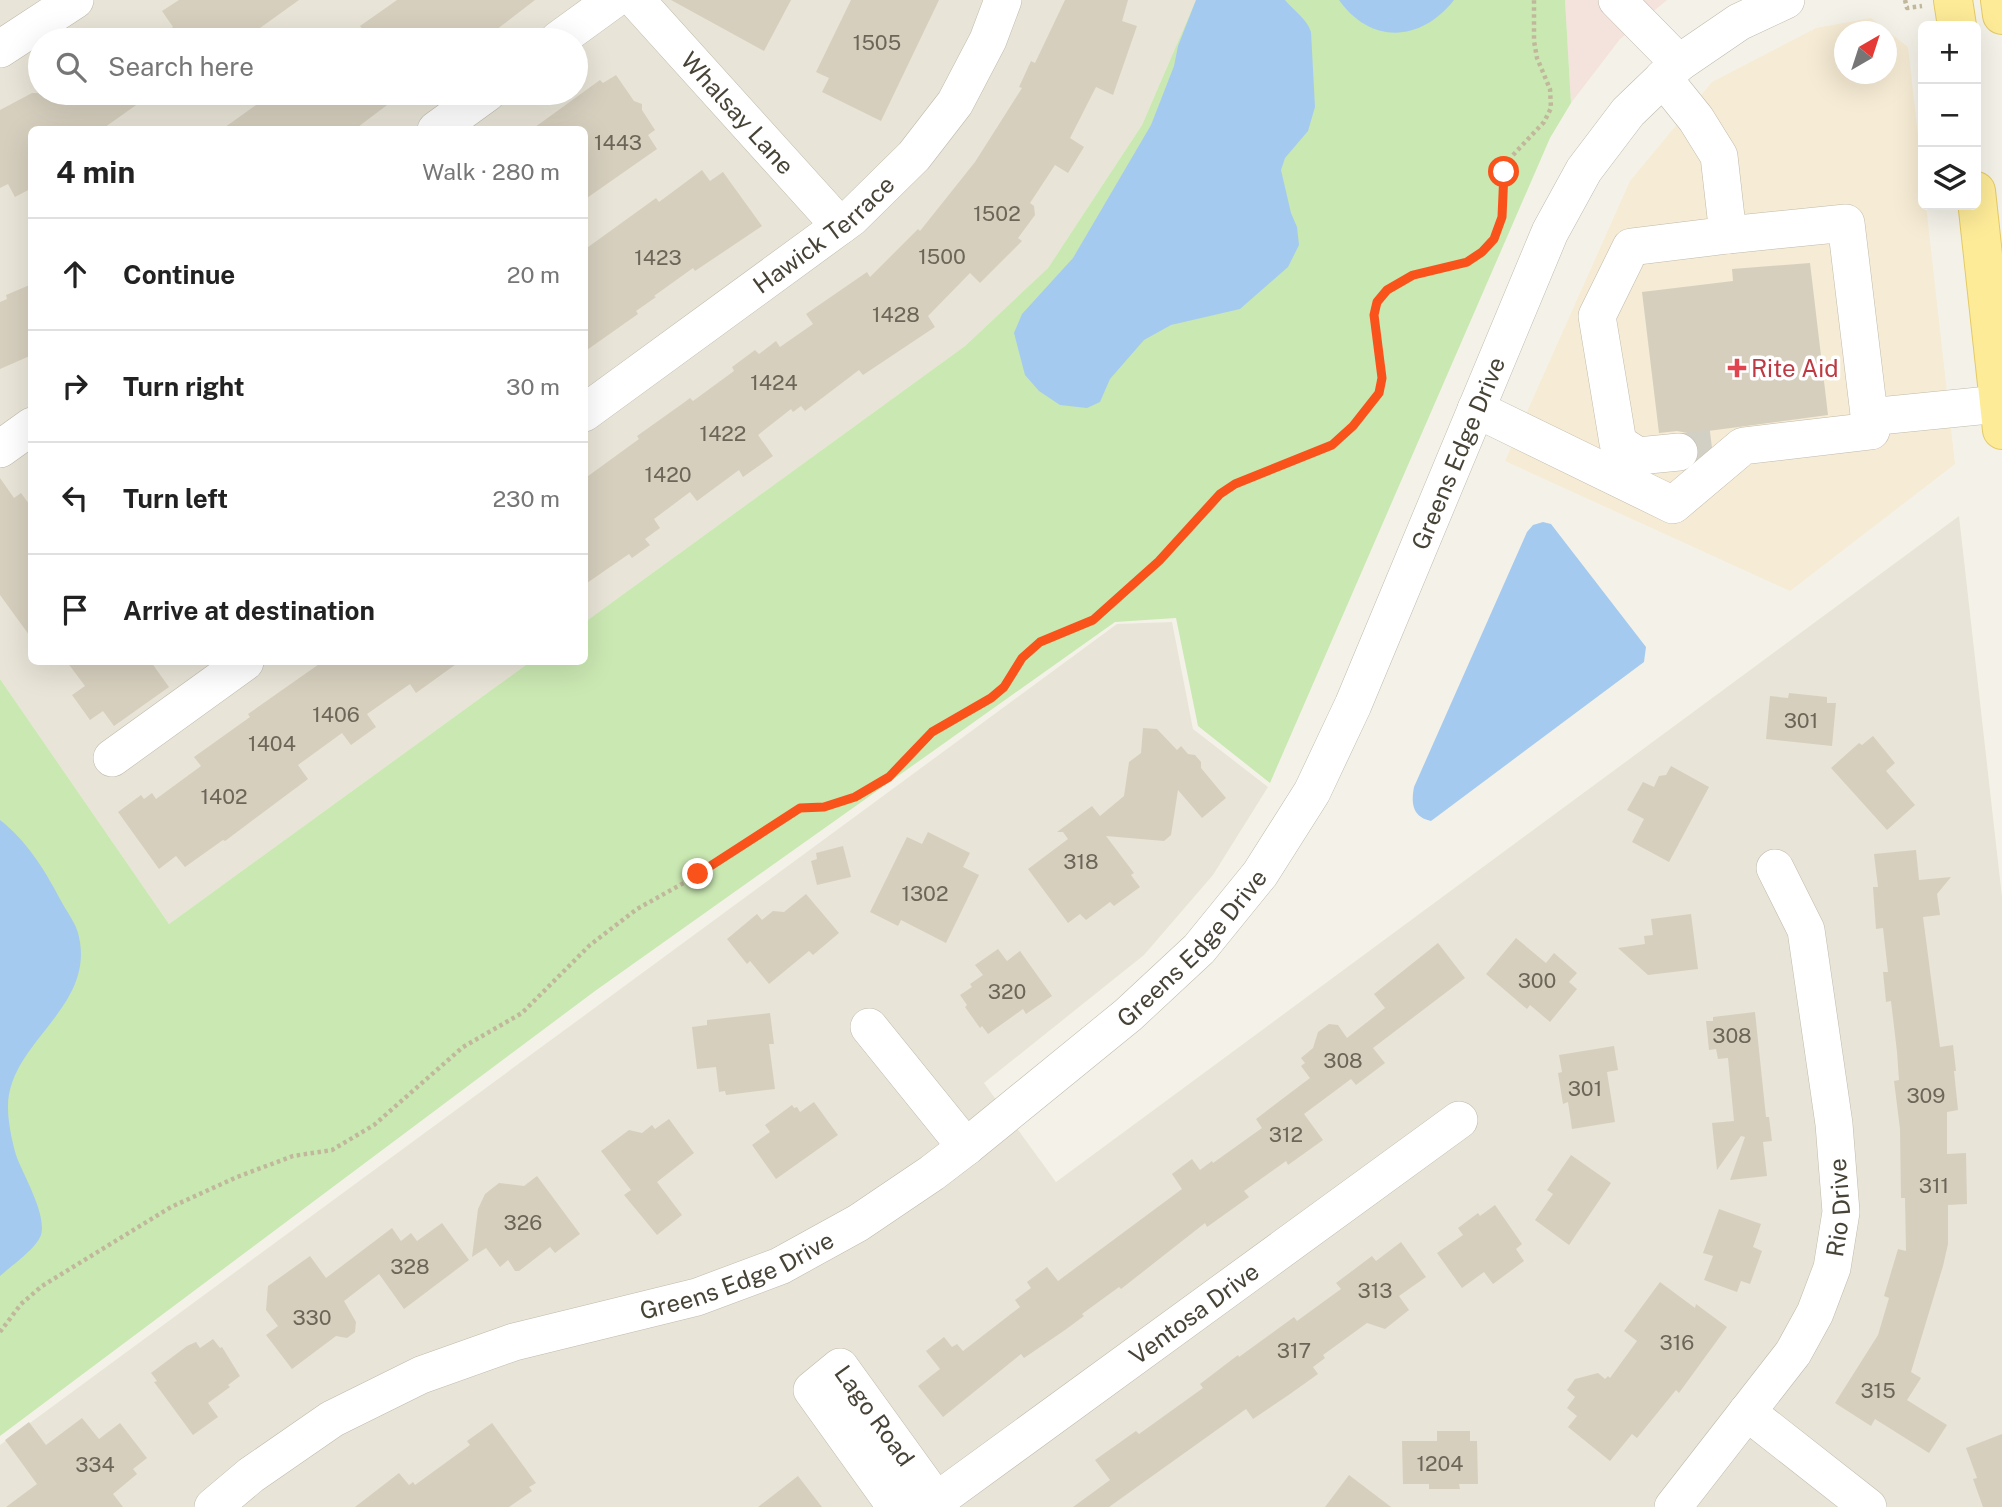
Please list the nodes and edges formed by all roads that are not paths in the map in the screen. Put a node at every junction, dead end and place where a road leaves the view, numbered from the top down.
1 (75, 0) edge
2 (613, 0) edge
3 (636, 0) edge
4 (1003, 0) edge
5 (1617, 0) edge
6 (1786, 0) edge
7 (1953, 0) edge
8 (2000, 0) edge
9 (2002, 15) edge
10 (1956, 21) edge
11 (32, 28) edge
12 (574, 28) edge
13 (28, 31) edge
14 (0, 49) edge
15 (1671, 71) junction
16 (470, 105) edge
17 (441, 126) edge
18 (1978, 210) edge
19 (840, 226) junction
20 (1728, 235) junction
21 (1476, 409) junction
22 (588, 410) edge
23 (1869, 417) junction
24 (2001, 417) edge
25 (28, 429) edge
26 (0, 449) edge
27 (1712, 449) junction
28 (230, 666) edge
29 (112, 758) dead end
30 (1775, 868) dead end
31 (869, 1027) dead end
32 (1459, 1120) dead end
33 (966, 1146) junction
34 (1747, 1412) junction
35 (935, 1505) edge
36 (213, 1507) edge
37 (896, 1507) edge
38 (1674, 1507) edge
39 (1868, 1507) edge

1 - 11 street
2 - 12 street
3 - 19 street, Whalsay Lane
4 - 19 street, Hawick Terrace
5 - 15 street
6 - 15 street, Greens Edge Drive
7 - 10 main road
8 - 9 main road
13 - 14 street
15 - 20 street
15 - 21 street, Greens Edge Drive
16 - 17 street
18 - 24 main road
19 - 22 street, Hawick Terrace
20 - 23 street
20 - 27 street
21 - 27 street
21 - 33 street, Greens Edge Drive
23 - 24 street
23 - 27 street
25 - 26 street
28 - 29 street
30 - 34 street, Rio Drive
31 - 33 street
32 - 35 street, Ventosa Drive
33 - 36 street, Greens Edge Drive
34 - 38 street, Rio Drive
34 - 39 street
35 - 37 street, Lago Road

